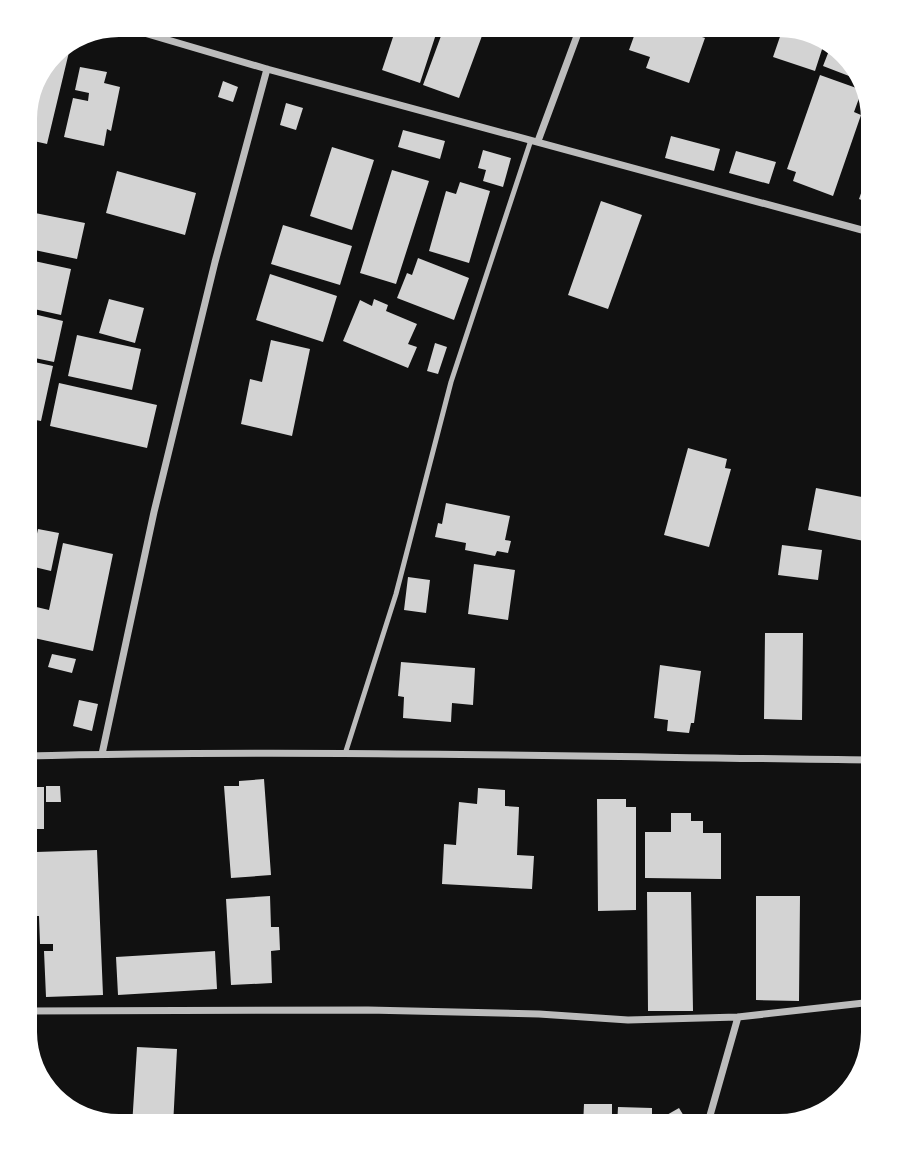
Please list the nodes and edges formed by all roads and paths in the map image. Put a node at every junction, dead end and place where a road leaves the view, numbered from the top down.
1 (158, 37) edge
2 (576, 37) edge
3 (267, 69) junction
4 (535, 140) junction
5 (861, 230) edge
6 (103, 754) junction
7 (345, 754) junction
8 (37, 756) edge
9 (861, 760) edge
10 (861, 1003) edge
11 (37, 1011) edge
12 (738, 1017) junction
13 (710, 1114) edge

1 - 3 street
2 - 4 street
3 - 4 street
3 - 6 street
4 - 5 street
4 - 7 lane
6 - 7 street
6 - 8 street
7 - 9 street
10 - 12 street
11 - 12 street
12 - 13 street

